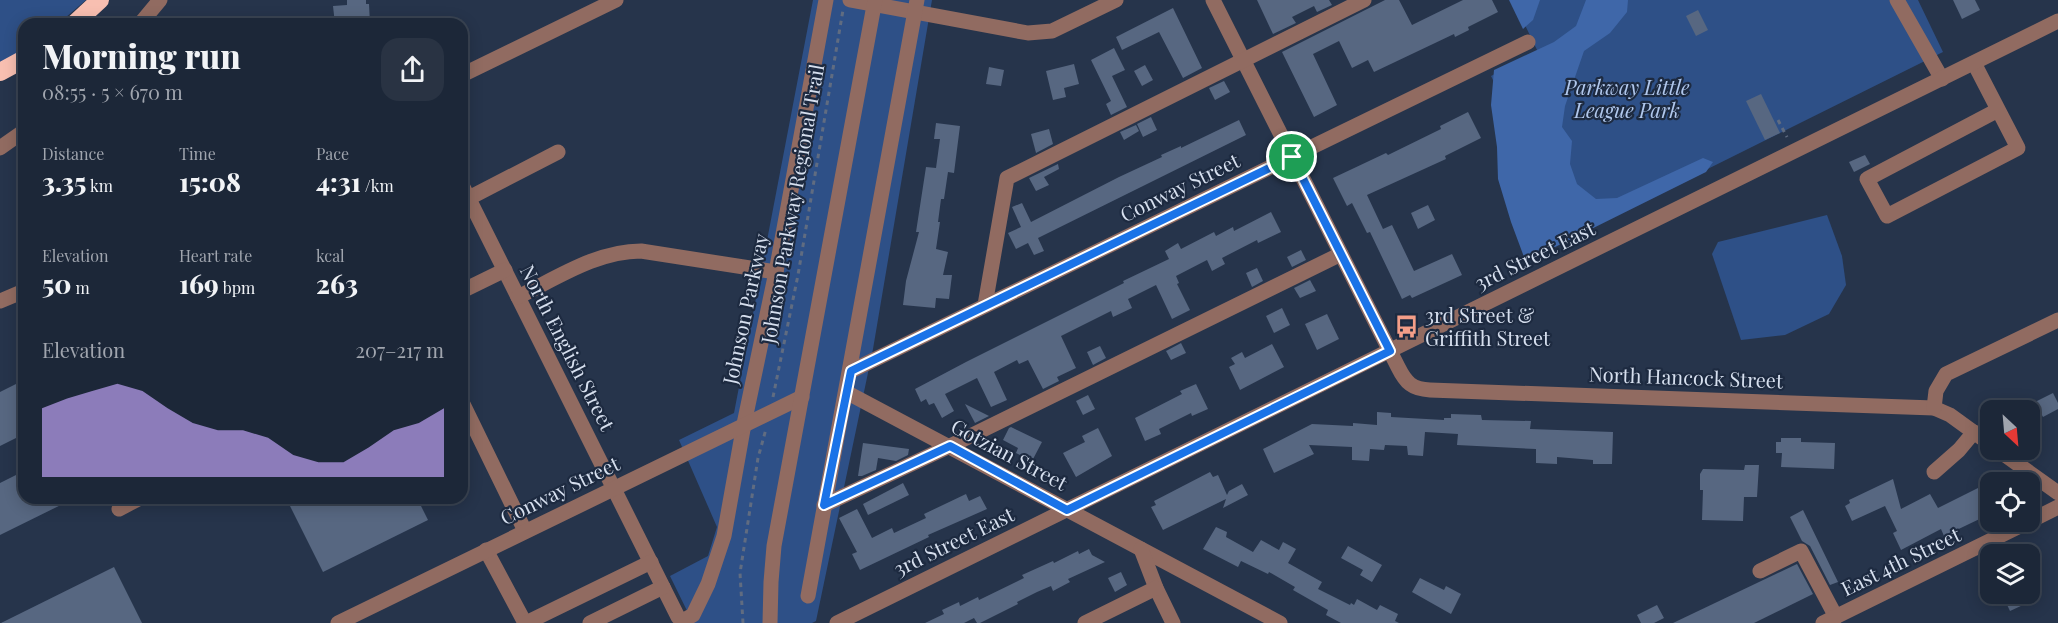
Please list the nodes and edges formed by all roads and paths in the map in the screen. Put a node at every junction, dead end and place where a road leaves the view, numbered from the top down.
1 (100, 0) edge
2 (160, 0) edge
3 (616, 0) edge
4 (826, 0) edge
5 (850, 0) edge
6 (1116, 0) edge
7 (1214, 0) edge
8 (1364, 0) edge
9 (1897, 0) edge
10 (874, 2) edge
11 (596, 4) edge
12 (916, 6) edge
13 (80, 18) edge
14 (145, 18) edge
15 (841, 19) dead end
16 (2058, 21) edge
17 (1528, 42) dead end
18 (1243, 59) junction
19 (18, 62) edge
20 (1974, 63) junction
21 (0, 72) edge
22 (468, 72) edge
23 (1942, 79) junction
24 (1998, 110) junction
25 (1778, 120) dead end
26 (18, 135) edge
27 (1787, 137) dead end
28 (0, 148) edge
29 (558, 152) dead end
30 (1292, 157) junction
31 (468, 190) edge
32 (468, 197) edge
33 (1341, 254) junction
34 (505, 270) junction
35 (776, 272) junction
36 (468, 288) edge
37 (12, 296) edge
38 (518, 297) junction
39 (985, 305) junction
40 (0, 307) edge
41 (2058, 320) edge
42 (1390, 351) junction
43 (851, 371) junction
44 (846, 392) junction
45 (774, 393) dead end
46 (802, 397) junction
47 (1934, 408) junction
48 (468, 414) edge
49 (744, 424) junction
50 (1974, 432) junction
51 (764, 434) dead end
52 (1980, 436) edge
53 (950, 446) junction
54 (2012, 460) edge
55 (1934, 472) dead end
56 (614, 488) junction
57 (2058, 493) edge
58 (129, 504) edge
59 (824, 505) junction
60 (2058, 507) edge
61 (119, 509) dead end
62 (1067, 510) junction
63 (2040, 516) edge
64 (525, 531) junction
65 (2009, 532) edge
66 (1141, 549) junction
67 (486, 550) junction
68 (651, 562) junction
69 (1760, 571) dead end
70 (663, 587) junction
71 (1156, 588) junction
72 (808, 596) dead end
73 (687, 620) joint
74 (1830, 620) edge
75 (338, 623) edge
76 (525, 623) edge
77 (590, 623) edge
78 (743, 623) edge
79 (770, 623) edge
80 (837, 623) edge
81 (1085, 623) edge
82 (1173, 623) edge
83 (1280, 623) edge

1 - 13 highway
2 - 14 street
3 - 11 street
4 - 35 street, Johnson Parkway
5 - 10 street
6 - 12 street
7 - 18 street, North Hancock Street
8 - 18 street
9 - 23 street
10 - 12 street
10 - 46 street
11 - 22 street
12 - 43 street
15 - 45 path, Johnson Parkway Regional Trail
16 - 20 street, 3rd Street East
17 - 30 street, Conway Street
18 - 30 street, North Hancock Street
18 - 39 street
19 - 21 highway
20 - 23 street, 3rd Street East
20 - 24 street
23 - 42 street, 3rd Street East
24 - 24 street
25 - 27 path
26 - 28 street
29 - 31 street
30 - 33 street, North Hancock Street
30 - 39 street, Conway Street
32 - 34 street, North English Street
33 - 42 street, North Hancock Street
33 - 53 street
34 - 36 street
34 - 38 street, North English Street
35 - 38 street
35 - 49 street, Johnson Parkway
37 - 40 street
38 - 56 street, North English Street
39 - 43 street, Conway Street
41 - 47 street
42 - 47 street, North Hancock Street
42 - 62 street, 3rd Street East
43 - 44 street
44 - 53 street, Gotzian Street
44 - 59 street
46 - 49 street, Conway Street
46 - 79 street
47 - 50 street, North Hancock Street
48 - 64 street
49 - 56 street, Conway Street
49 - 73 street, Johnson Parkway
50 - 52 street, North Hancock Street
50 - 55 street
51 - 78 path
53 - 59 street
53 - 62 street, Gotzian Street
54 - 57 street
56 - 64 street, Conway Street
56 - 68 street, North English Street
58 - 61 street
59 - 72 street
60 - 63 street, East 4th Street
62 - 66 street, Gotzian Street
62 - 80 street, 3rd Street East
64 - 67 street, Conway Street
65 - 74 street, East 4th Street
66 - 71 street
66 - 83 street, Gotzian Street
67 - 75 street, Conway Street
67 - 76 street
68 - 70 street, North English Street
68 - 76 street
69 - 74 street
70 - 73 street, North English Street
70 - 77 street
71 - 81 street
71 - 82 street

